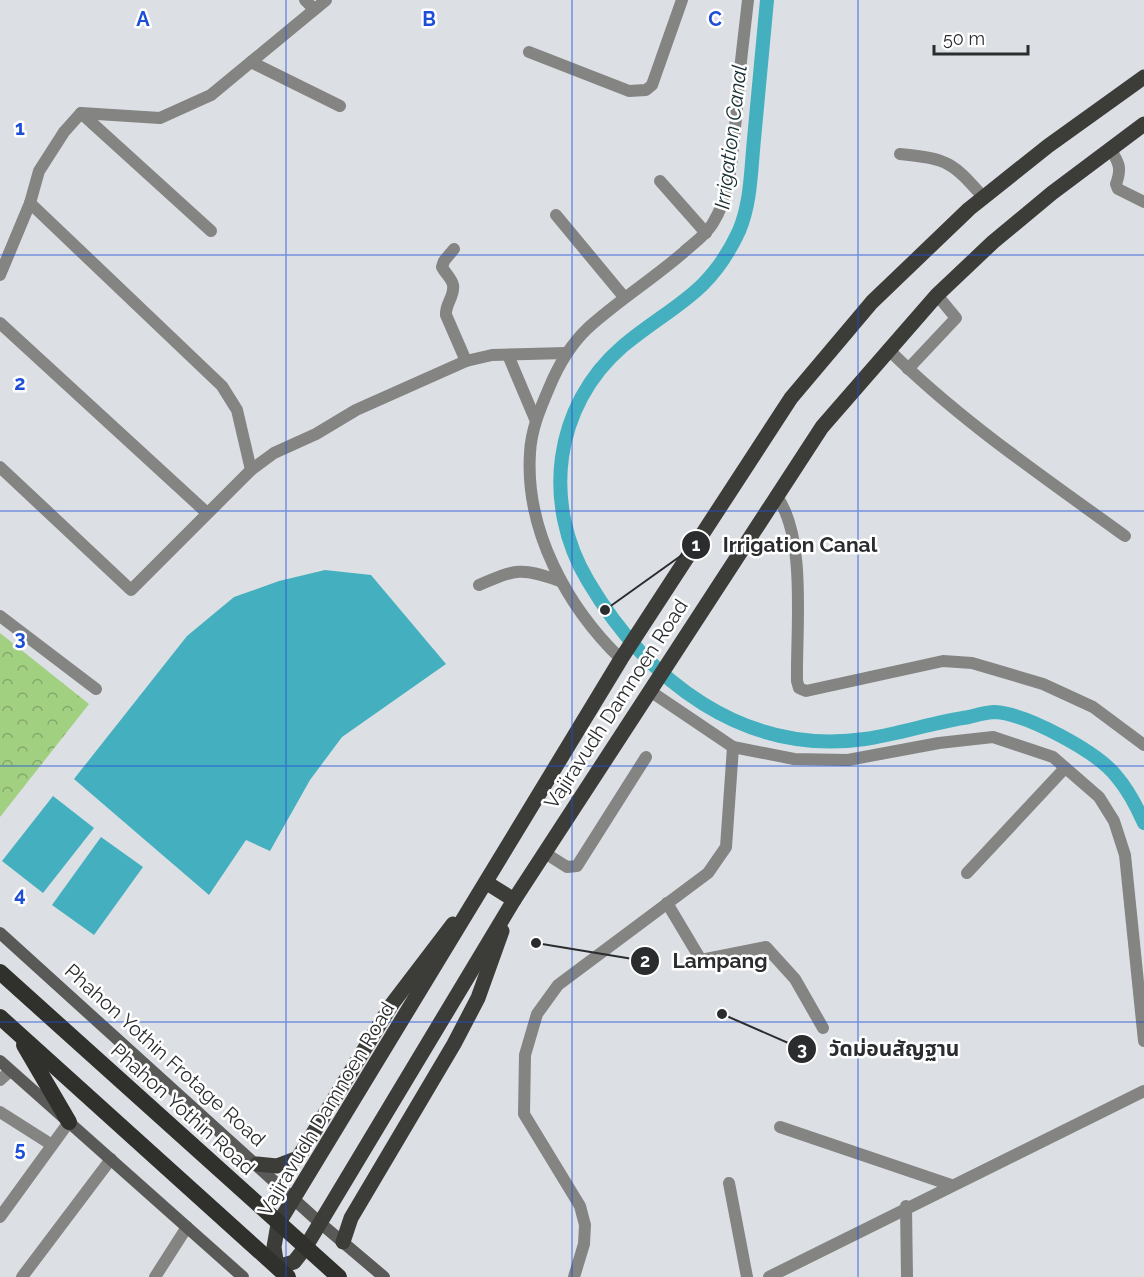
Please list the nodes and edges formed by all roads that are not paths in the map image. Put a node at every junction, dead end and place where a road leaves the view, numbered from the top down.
1 (304, 0) edge
2 (326, 0) edge
3 (682, 0) edge
4 (748, 0) edge
5 (314, 9) junction
6 (529, 52) dead end
7 (251, 62) junction
8 (1144, 77) edge
9 (340, 106) dead end
10 (81, 113) junction
11 (1144, 124) edge
12 (1110, 148) junction
13 (900, 154) dead end
14 (660, 182) dead end
15 (984, 198) junction
16 (1144, 202) edge
17 (30, 203) junction
18 (556, 215) dead end
19 (212, 231) dead end
20 (706, 233) junction
21 (454, 249) dead end
22 (0, 275) edge
23 (937, 295) junction
24 (624, 297) junction
25 (0, 323) edge
26 (888, 349) junction
27 (566, 352) junction
28 (508, 355) junction
29 (466, 361) junction
30 (908, 369) junction
31 (535, 419) junction
32 (0, 467) edge
33 (251, 470) junction
34 (776, 495) junction
35 (207, 513) junction
36 (1125, 536) dead end
37 (560, 581) junction
38 (479, 585) dead end
39 (0, 616) edge
40 (621, 659) junction
41 (96, 689) dead end
42 (650, 691) junction
43 (1144, 745) edge
44 (733, 747) junction
45 (646, 757) dead end
46 (1065, 768) junction
47 (545, 853) junction
48 (967, 873) dead end
49 (487, 883) junction
50 (514, 900) junction
51 (667, 903) junction
52 (0, 933) edge
53 (0, 972) edge
54 (0, 1017) edge
55 (823, 1028) dead end
56 (17, 1032) junction
57 (1144, 1041) edge
58 (0, 1061) edge
59 (10, 1071) junction
60 (0, 1080) edge
61 (1144, 1091) edge
62 (0, 1112) edge
63 (69, 1122) junction
64 (780, 1127) dead end
65 (52, 1145) junction
66 (111, 1159) junction
67 (257, 1164) junction
68 (729, 1184) dead end
69 (951, 1185) junction
70 (293, 1199) junction
71 (906, 1206) junction
72 (0, 1217) edge
73 (319, 1222) junction
74 (278, 1224) junction
75 (187, 1227) junction
76 (343, 1242) junction
77 (305, 1248) junction
78 (279, 1274) edge
79 (22, 1277) edge
80 (155, 1277) edge
81 (243, 1277) edge
82 (339, 1277) edge
83 (384, 1277) edge
84 (574, 1277) edge
85 (747, 1277) edge
86 (769, 1277) edge
87 (907, 1277) edge

1 - 5 street
2 - 5 street
3 - 6 street
4 - 20 street
5 - 7 street
7 - 9 street
7 - 10 street
8 - 15 main road, Vajiravudh Damnoen Road
10 - 17 street
10 - 19 street
11 - 12 main road, Vajiravudh Damnoen Road
12 - 16 street
12 - 23 main road, Vajiravudh Damnoen Road
13 - 15 street
14 - 20 street
15 - 40 main road, Vajiravudh Damnoen Road
17 - 22 street
17 - 33 street
18 - 24 street
20 - 24 street
21 - 29 street
23 - 26 main road, Vajiravudh Damnoen Road
23 - 30 street
24 - 27 street
25 - 35 street
26 - 30 street
26 - 34 main road, Vajiravudh Damnoen Road
27 - 28 street
27 - 31 street
28 - 29 street
28 - 31 street
29 - 33 street
30 - 36 street
31 - 37 street
32 - 35 street
33 - 35 street
34 - 42 main road, Vajiravudh Damnoen Road
34 - 43 street
37 - 38 street
37 - 40 street
39 - 41 street
40 - 49 main road, Vajiravudh Damnoen Road
42 - 44 street
42 - 47 main road, Vajiravudh Damnoen Road
44 - 46 street
44 - 51 street
45 - 47 street
46 - 48 street
46 - 57 street
47 - 50 main road, Vajiravudh Damnoen Road
49 - 50 main road
49 - 67 main road
49 - 70 main road, Vajiravudh Damnoen Road
50 - 73 main road, Vajiravudh Damnoen Road
50 - 76 main road
51 - 55 street
51 - 84 street
52 - 67 main road, Phahon Yothin Frotage Road
53 - 74 highway, Phahon Yothin Road
54 - 56 highway
56 - 63 highway
56 - 78 highway
58 - 59 main road
59 - 60 street
59 - 63 main road
61 - 69 street
62 - 65 street
63 - 65 street
63 - 66 main road
64 - 69 street
65 - 72 street
66 - 75 main road
66 - 79 street
67 - 70 main road, Phahon Yothin Frotage Road
68 - 85 street
69 - 71 street
70 - 73 main road, Phahon Yothin Frotage Road
70 - 74 main road, Vajiravudh Damnoen Road
71 - 86 street
71 - 87 street
73 - 76 main road, Phahon Yothin Frotage Road
73 - 77 main road, Vajiravudh Damnoen Road
74 - 77 highway, Phahon Yothin Road
74 - 78 main road, Vajiravudh Damnoen Road
75 - 80 street
75 - 81 main road
76 - 83 main road, Phahon Yothin Frotage Road
77 - 78 main road, Vajiravudh Damnoen Road
77 - 82 highway, Phahon Yothin Road

